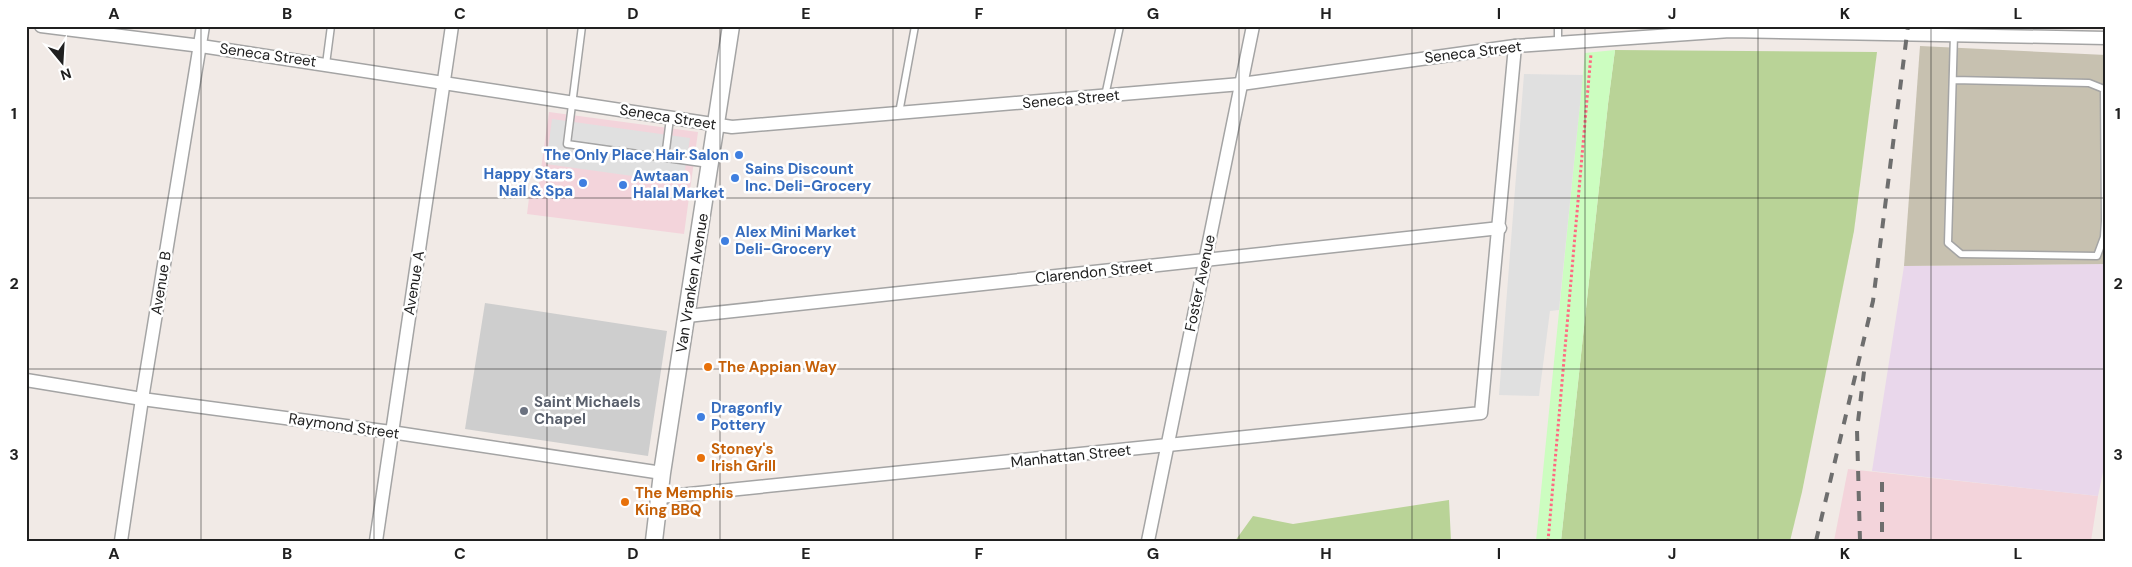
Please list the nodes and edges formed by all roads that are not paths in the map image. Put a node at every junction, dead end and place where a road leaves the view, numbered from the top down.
1 (41, 26) edge
2 (203, 26) edge
3 (331, 26) edge
4 (452, 26) edge
5 (582, 26) edge
6 (731, 26) edge
7 (915, 26) edge
8 (1120, 26) edge
9 (1253, 26) edge
10 (1558, 26) edge
11 (1776, 29) edge
12 (1954, 34) junction
13 (2106, 38) edge
14 (1558, 44) junction
15 (201, 46) junction
16 (1515, 46) junction
17 (326, 64) junction
18 (1953, 80) junction
19 (444, 82) junction
20 (1241, 84) junction
21 (1106, 96) junction
22 (571, 103) junction
23 (899, 113) junction
24 (670, 118) junction
25 (716, 125) junction
26 (665, 158) junction
27 (710, 164) junction
28 (1500, 228) junction
29 (2105, 237) edge
30 (1204, 260) junction
31 (687, 316) junction
32 (26, 380) edge
33 (142, 399) junction
34 (391, 432) junction
35 (1166, 446) junction
36 (662, 473) junction
37 (660, 497) junction
38 (121, 541) edge
39 (376, 541) edge
40 (654, 541) edge
41 (1148, 541) edge

1 - 15 street, Seneca Street
2 - 15 street, Avenue B
3 - 17 lane
4 - 19 street, Avenue A
5 - 22 lane
6 - 25 street, Van Vranken Avenue
7 - 23 lane
8 - 21 lane
9 - 20 street, Foster Avenue
10 - 14 lane
11 - 12 street, Seneca Street
11 - 14 street, Seneca Street
12 - 13 street, Seneca Street
12 - 18 lane
14 - 16 street, Seneca Street
15 - 17 street, Seneca Street
15 - 33 street, Avenue B
16 - 20 street, Seneca Street
16 - 28 street
17 - 19 street, Seneca Street
18 - 29 lane
18 - 29 lane
19 - 22 street, Seneca Street
19 - 34 street, Avenue A
20 - 21 street, Seneca Street
20 - 30 street, Foster Avenue
21 - 23 street, Seneca Street
22 - 24 street, Seneca Street
22 - 26 lane
23 - 25 street, Seneca Street
24 - 25 street, Seneca Street
24 - 26 lane
25 - 27 street, Van Vranken Avenue
26 - 27 lane
27 - 31 street, Van Vranken Avenue
28 - 30 street, Clarendon Street
28 - 35 street, Manhattan Street
30 - 31 street, Clarendon Street
30 - 35 street, Foster Avenue
31 - 36 street, Van Vranken Avenue
32 - 33 street, Raymond Street
33 - 34 street, Raymond Street
33 - 38 street, Avenue B
34 - 36 street, Raymond Street
34 - 39 street, Avenue A
35 - 37 street, Manhattan Street
35 - 41 street, Foster Avenue
36 - 37 street, Van Vranken Avenue
37 - 40 street, Van Vranken Avenue

